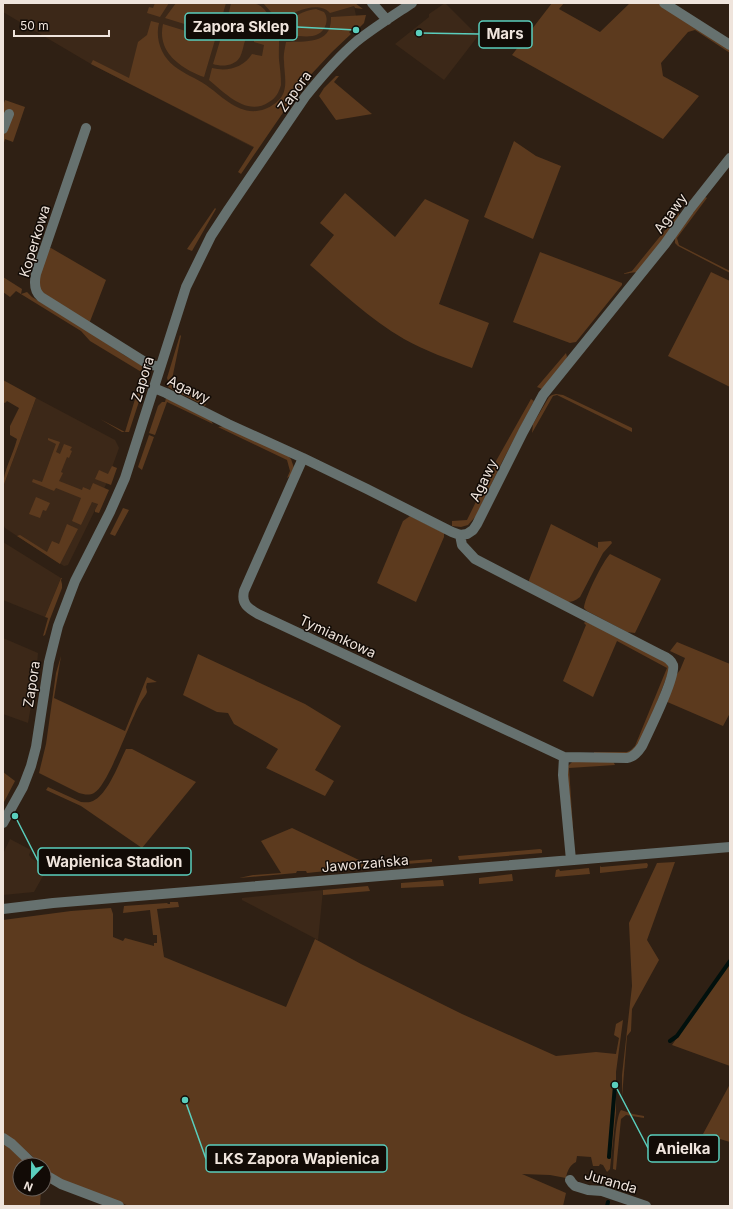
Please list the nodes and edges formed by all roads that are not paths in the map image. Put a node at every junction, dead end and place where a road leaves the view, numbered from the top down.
1 (372, 3) edge
2 (412, 3) edge
3 (664, 3) edge
4 (387, 20) junction
5 (730, 45) edge
6 (8, 114) dead end
7 (86, 128) dead end
8 (3, 129) edge
9 (730, 158) edge
10 (160, 367) junction
11 (154, 388) junction
12 (303, 458) junction
13 (460, 535) junction
14 (564, 757) junction
15 (3, 823) edge
16 (730, 847) edge
17 (570, 860) junction
18 (3, 909) edge
19 (3, 1138) edge
20 (26, 1157) edge
21 (52, 1179) edge
22 (570, 1180) dead end
23 (119, 1206) edge
24 (646, 1206) edge

1 - 4 street
2 - 4 street, Zapora
3 - 5 street
4 - 10 street, Zapora
6 - 8 street
7 - 10 street, Koperkowa
9 - 13 street, Agawy
10 - 11 street, Zapora
11 - 12 street, Agawy
11 - 15 street, Zapora
12 - 13 street, Agawy
12 - 14 street, Tymiankowa
13 - 14 street, Tymiankowa
14 - 17 street
16 - 17 street, Jaworzańska
17 - 18 street, Jaworzańska
19 - 20 street
21 - 23 street
22 - 24 street, Juranda

